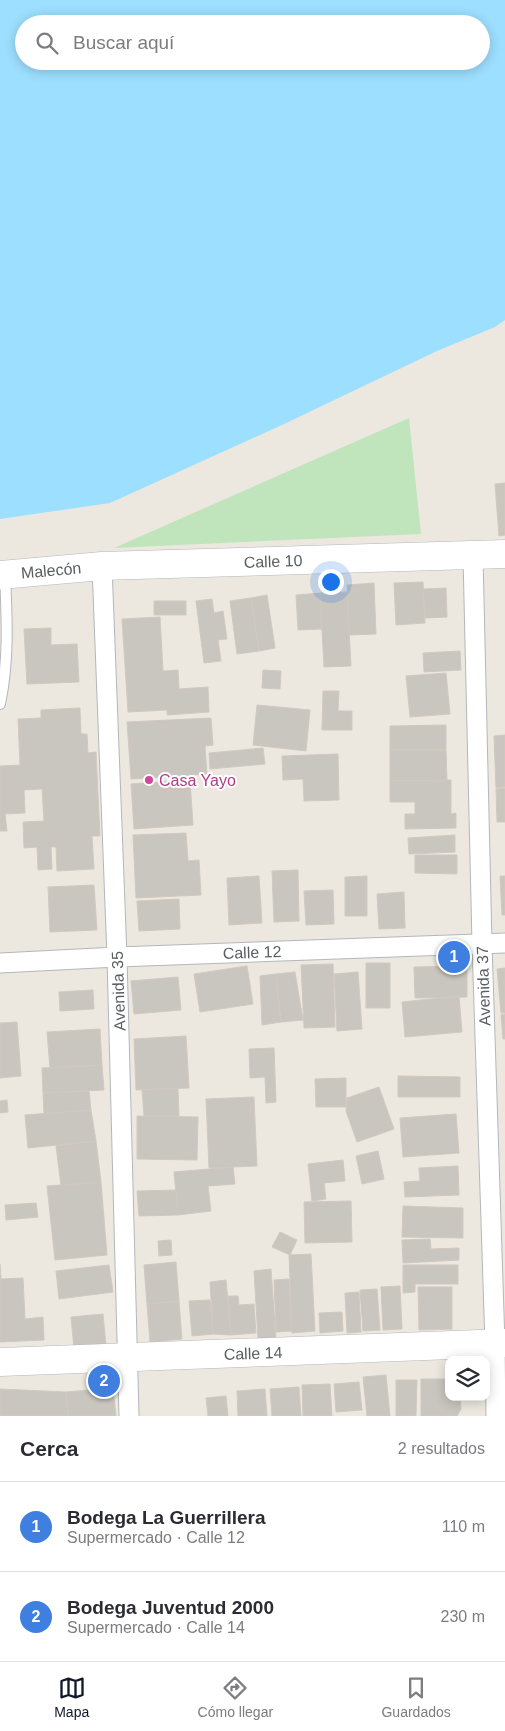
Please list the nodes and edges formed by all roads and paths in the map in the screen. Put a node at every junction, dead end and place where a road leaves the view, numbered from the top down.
1 (505, 554) edge
2 (473, 556) junction
3 (102, 566) junction
4 (2, 574) edge
5 (0, 704) edge
6 (505, 943) edge
7 (482, 944) junction
8 (117, 957) junction
9 (0, 963) edge
10 (500, 1343) edge
11 (127, 1358) junction
12 (0, 1362) edge
13 (129, 1416) edge
14 (496, 1416) edge

1 - 2 main road, Calle 10
2 - 3 main road, Calle 10
2 - 7 street, Avenida 37
3 - 4 main road, Malecón
3 - 8 street, Avenida 35
4 - 5 lane
6 - 7 street, Calle 12
7 - 8 street, Calle 12
7 - 10 street, Avenida 37
8 - 9 street, Calle 12
8 - 11 street, Avenida 35
10 - 11 main road, Calle 14
10 - 14 street, Avenida 37
11 - 12 main road, Calle 14
11 - 13 street, Avenida 35

